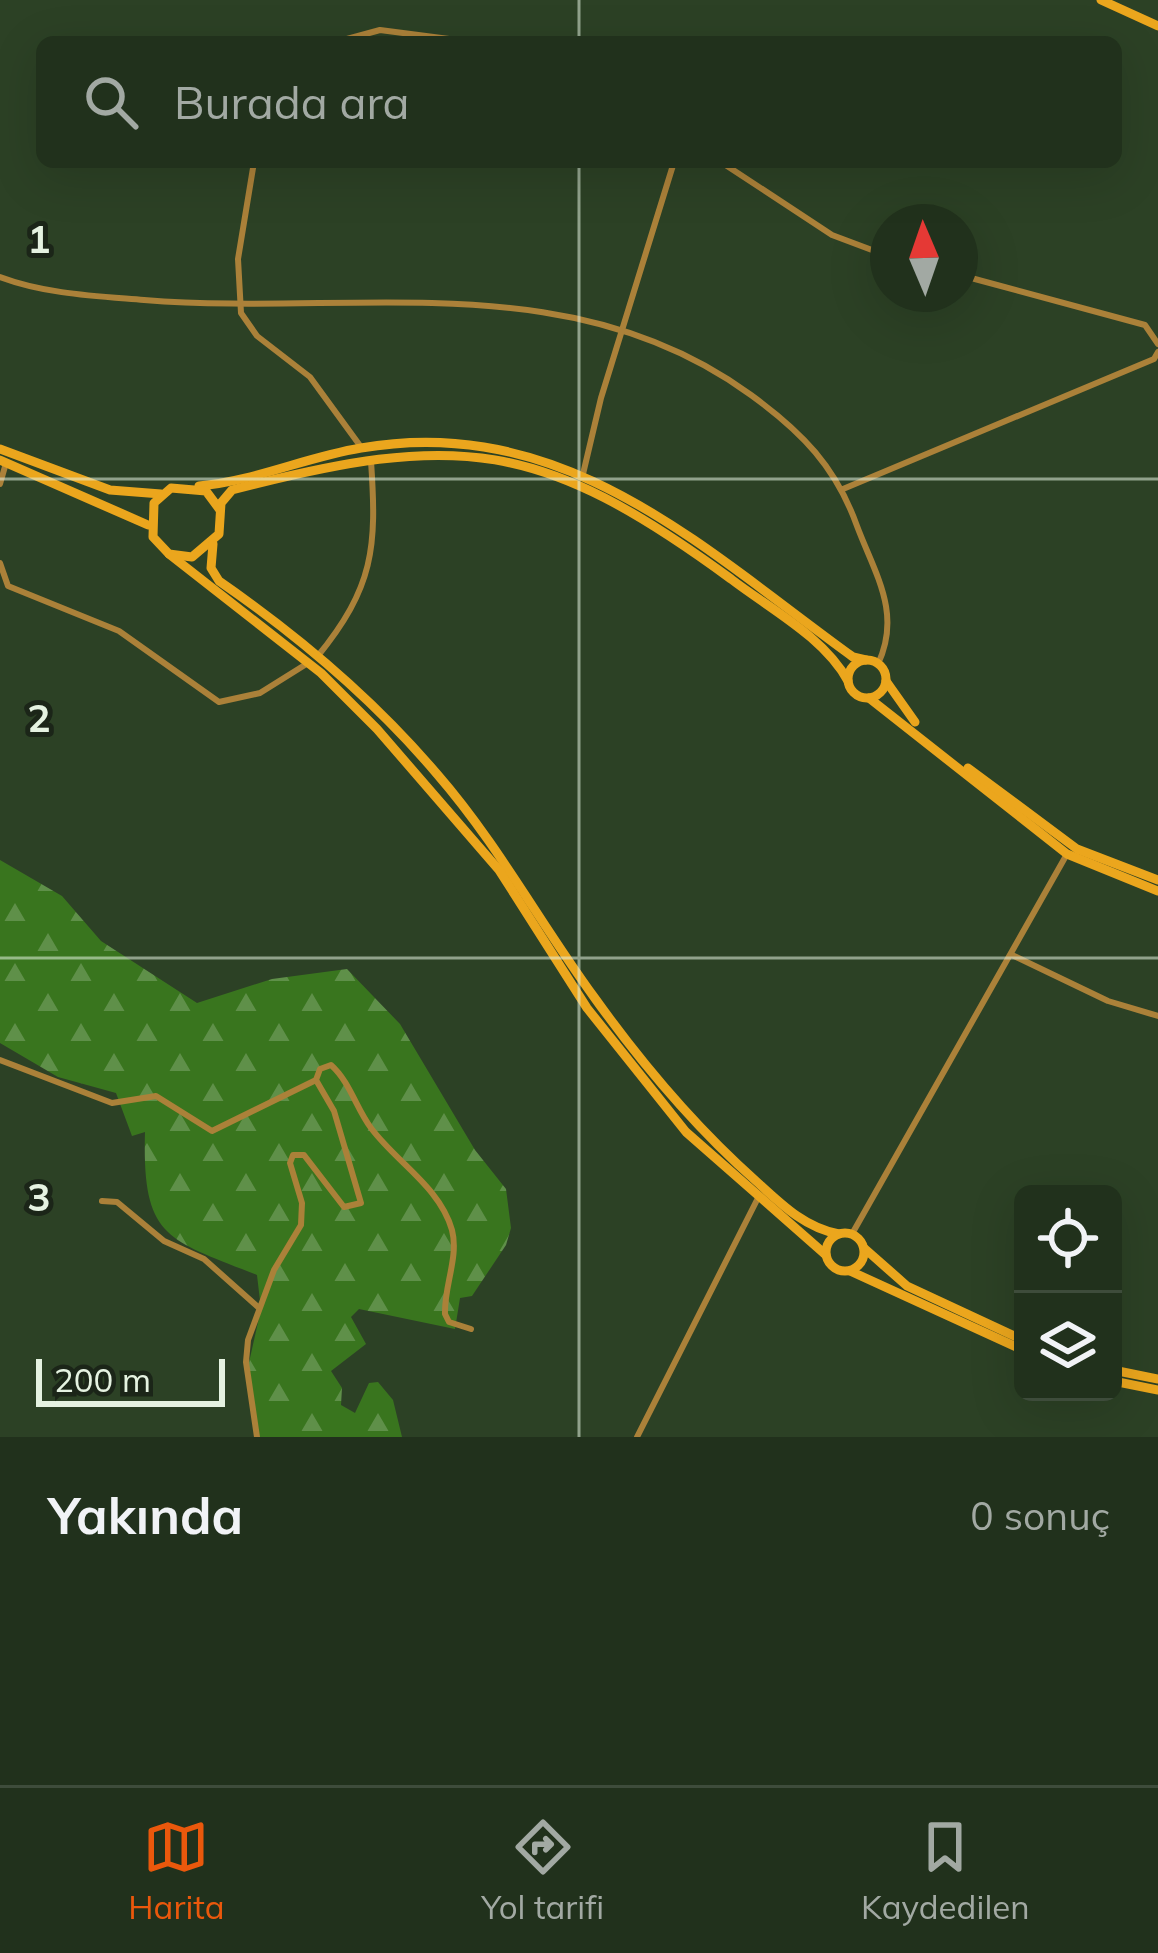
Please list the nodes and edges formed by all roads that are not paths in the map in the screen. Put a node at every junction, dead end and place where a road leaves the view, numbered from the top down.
1 (1101, 0) edge
2 (1158, 26) edge
3 (356, 36) edge
4 (430, 36) edge
5 (253, 168) edge
6 (672, 168) edge
7 (730, 168) edge
8 (870, 249) edge
9 (0, 278) edge
10 (978, 280) edge
11 (240, 308) junction
12 (627, 327) junction
13 (1158, 348) edge
14 (361, 447) junction
15 (0, 449) edge
16 (370, 459) junction
17 (3, 462) edge
18 (583, 474) junction
19 (0, 484) edge
20 (195, 486) junction
21 (843, 489) junction
22 (161, 494) junction
23 (220, 510) junction
24 (149, 526) junction
25 (213, 544) junction
26 (169, 554) junction
27 (0, 563) edge
28 (313, 660) junction
29 (866, 661) junction
30 (878, 664) junction
31 (848, 681) junction
32 (886, 681) junction
33 (869, 698) junction
34 (1067, 854) junction
35 (1158, 880) edge
36 (1158, 891) edge
37 (1012, 955) junction
38 (1158, 1016) edge
39 (0, 1060) edge
40 (316, 1080) junction
41 (759, 1196) junction
42 (102, 1201) dead end
43 (839, 1234) junction
44 (852, 1234) junction
45 (864, 1248) junction
46 (826, 1255) junction
47 (850, 1271) junction
48 (258, 1307) junction
49 (471, 1329) dead end
50 (1014, 1336) edge
51 (1014, 1346) edge
52 (1122, 1372) edge
53 (1158, 1378) edge
54 (1122, 1383) edge
55 (1158, 1390) edge
56 (257, 1437) edge
57 (637, 1437) edge

1 - 2 street
3 - 4 street
5 - 11 street
6 - 12 street
7 - 8 street
9 - 11 street
10 - 13 street
11 - 12 street
11 - 14 street
12 - 18 street
12 - 21 street
13 - 21 street
14 - 18 street
14 - 20 street
15 - 22 street
16 - 23 street
16 - 28 street
16 - 31 street
17 - 19 street
17 - 24 street
18 - 29 street
20 - 22 street
20 - 23 street
21 - 30 street
22 - 24 street
23 - 25 street
24 - 26 street
25 - 26 street
25 - 28 street
26 - 28 street
27 - 28 street
28 - 41 street
28 - 43 street
29 - 30 street
29 - 31 street
30 - 32 street
31 - 33 street
32 - 33 street
32 - 35 street
33 - 34 street
34 - 36 street
34 - 37 street
37 - 38 street
37 - 44 street
39 - 40 street
40 - 48 street
40 - 49 street
41 - 46 street
41 - 57 street
42 - 48 street
43 - 44 street
43 - 46 street
44 - 45 street
45 - 47 street
45 - 50 street
46 - 47 street
47 - 51 street
48 - 56 street
52 - 53 street
54 - 55 street

